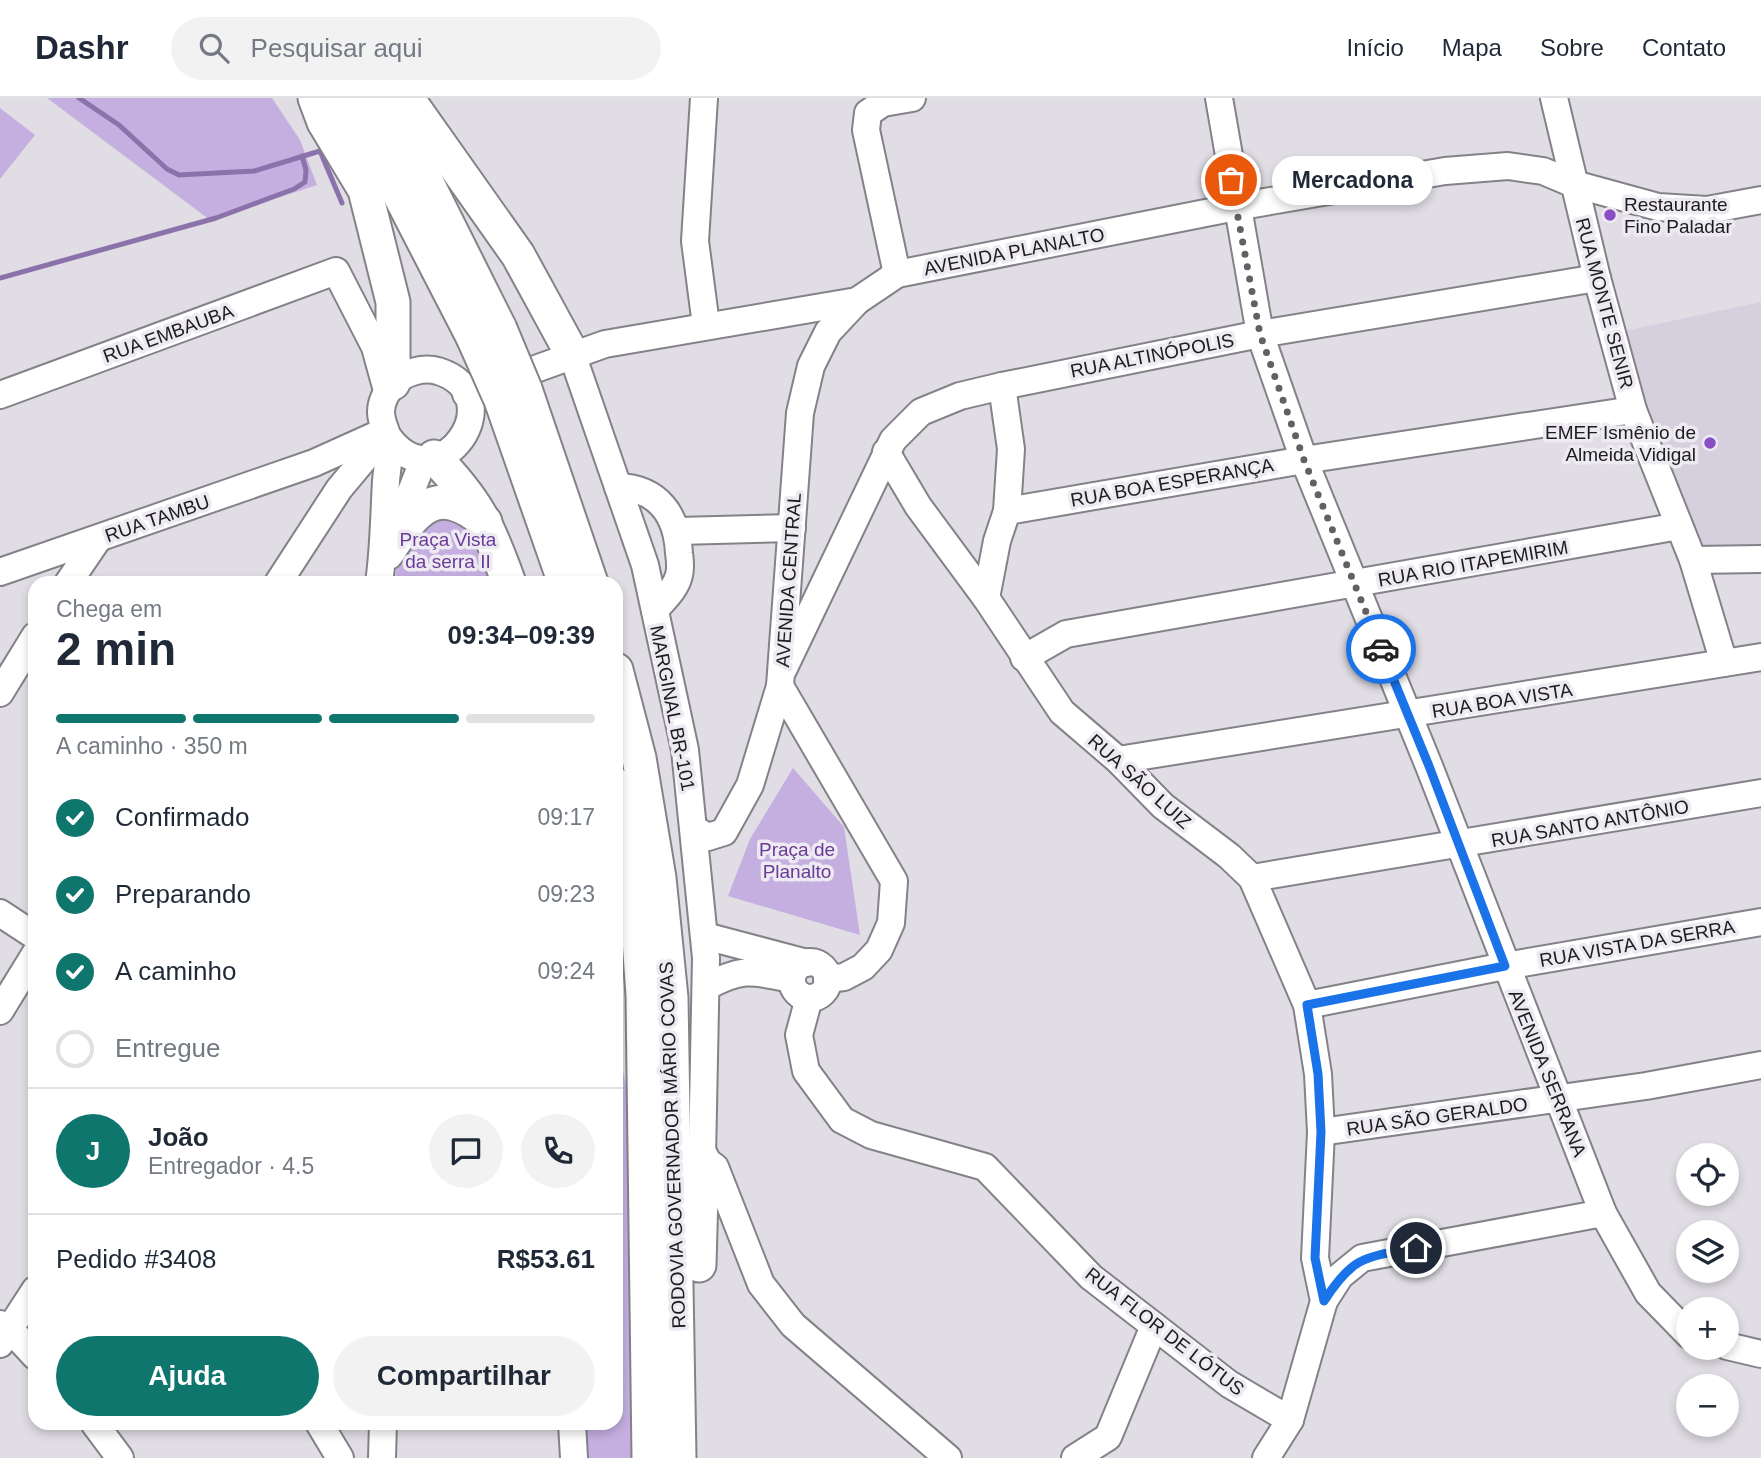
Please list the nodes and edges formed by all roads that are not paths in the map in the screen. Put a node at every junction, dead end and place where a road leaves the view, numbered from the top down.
1 (407, 98) edge
2 (704, 98) edge
3 (912, 98) edge
4 (1219, 98) edge
5 (1554, 98) edge
6 (342, 105) edge
7 (871, 106) edge
8 (405, 172) junction
9 (1574, 184) junction
10 (1761, 200) edge
11 (1236, 207) junction
12 (897, 274) junction
13 (1597, 278) junction
14 (857, 301) junction
15 (804, 312) junction
16 (706, 325) junction
17 (1260, 334) junction
18 (572, 355) junction
19 (810, 366) junction
20 (1002, 386) junction
21 (390, 388) junction
22 (466, 394) junction
23 (513, 394) junction
24 (0, 395) edge
25 (1633, 410) junction
26 (386, 434) junction
27 (886, 452) junction
28 (429, 458) junction
29 (1304, 460) junction
30 (314, 463) junction
31 (618, 487) junction
32 (339, 489) junction
33 (385, 495) junction
34 (1007, 510) junction
35 (488, 525) junction
36 (1679, 526) junction
37 (792, 528) junction
38 (678, 531) junction
39 (98, 539) junction
40 (50, 555) junction
41 (1761, 559) edge
42 (1693, 560) junction
43 (383, 567) edge
44 (0, 572) edge
45 (65, 576) edge
46 (72, 576) edge
47 (283, 576) edge
48 (506, 576) edge
49 (563, 576) edge
50 (588, 576) edge
51 (789, 583) junction
52 (1354, 584) junction
53 (818, 595) junction
54 (986, 598) junction
55 (654, 610) junction
56 (28, 647) edge
57 (1761, 657) edge
58 (1024, 658) junction
59 (1724, 663) junction
60 (781, 678) junction
61 (0, 693) edge
62 (623, 697) edge
63 (1408, 715) junction
64 (1118, 760) junction
65 (1761, 793) edge
66 (694, 829) junction
67 (623, 832) edge
68 (1460, 845) junction
69 (1252, 878) junction
70 (0, 913) edge
71 (1761, 922) edge
72 (28, 931) edge
73 (705, 936) junction
74 (623, 945) edge
75 (28, 966) edge
76 (1505, 966) junction
77 (809, 980) junction
78 (706, 987) junction
79 (643, 996) junction
80 (1307, 1005) junction
81 (0, 1012) edge
82 (1761, 1065) edge
83 (1558, 1099) junction
84 (1321, 1132) junction
85 (702, 1158) junction
86 (1603, 1213) junction
87 (28, 1299) edge
88 (1324, 1301) junction
89 (1676, 1322) edge
90 (1154, 1326) junction
91 (3, 1332) edge
92 (1739, 1349) edge
93 (28, 1351) edge
94 (1761, 1354) edge
95 (1290, 1420) junction
96 (99, 1430) edge
97 (323, 1430) edge
98 (383, 1430) edge
99 (1114, 1447) edge
100 (1272, 1455) edge
101 (669, 1456) edge
102 (121, 1458) edge
103 (340, 1458) edge
104 (383, 1458) edge
105 (948, 1458) edge
106 (1075, 1458) edge

1 - 8 main road
2 - 16 street
3 - 7 street
4 - 11 street, AVENIDA SERRANA
5 - 9 street, RUA MONTE SENIR
6 - 8 main road
6 - 8 main road
7 - 12 street
8 - 18 main road
8 - 21 main road
8 - 23 main road, bridge
9 - 10 street, AVENIDA PLANALTO
9 - 11 street, AVENIDA PLANALTO
9 - 13 street, RUA MONTE SENIR
11 - 12 street, AVENIDA PLANALTO
11 - 17 street, AVENIDA SERRANA
12 - 14 street, AVENIDA PLANALTO
13 - 17 street, RUA ALTINÓPOLIS
13 - 25 street, RUA MONTE SENIR
14 - 15 street, AVENIDA PLANALTO
14 - 19 street, AVENIDA CENTRAL
15 - 16 street, AVENIDA PLANALTO
15 - 19 street
16 - 18 street, AVENIDA PLANALTO
17 - 20 street, RUA ALTINÓPOLIS
17 - 29 street, AVENIDA SERRANA
18 - 22 street, AVENIDA PLANALTO
18 - 31 street, MARGINAL BR-101
19 - 37 street, AVENIDA CENTRAL
20 - 27 street, RUA ALTINÓPOLIS
20 - 34 street
21 - 22 street
21 - 24 street, RUA EMBAUBA
21 - 26 street
22 - 28 street
23 - 49 main road
23 - 50 main road
25 - 29 street, RUA BOA ESPERANÇA
25 - 36 street, RUA MONTE SENIR
26 - 28 street
26 - 30 street, RUA TAMBU
26 - 32 street
26 - 33 street
27 - 53 street, RUA ALTINÓPOLIS
27 - 54 street, RUA SÃO LUIZ
28 - 35 main road
28 - 43 street
29 - 34 street, RUA BOA ESPERANÇA
29 - 52 street, AVENIDA SERRANA
30 - 32 street
30 - 39 street, RUA TAMBU
31 - 38 street
31 - 55 street, MARGINAL BR-101
32 - 33 street
32 - 47 street
33 - 43 street
34 - 54 street
35 - 43 main road
35 - 48 main road
36 - 42 street, RUA MONTE SENIR
36 - 52 street, RUA RIO ITAPEMIRIM
37 - 38 street
37 - 51 street, AVENIDA CENTRAL
38 - 55 street
39 - 40 street, RUA TAMBU
39 - 46 street
40 - 44 street, RUA TAMBU
40 - 45 street
41 - 42 street
42 - 59 street, RUA MONTE SENIR
51 - 53 street
51 - 60 street, AVENIDA CENTRAL
52 - 58 street, RUA RIO ITAPEMIRIM
52 - 63 street, AVENIDA SERRANA
53 - 60 street, RUA ALTINÓPOLIS
54 - 58 street, RUA SÃO LUIZ
55 - 66 street, MARGINAL BR-101
56 - 61 street
57 - 59 street, RUA BOA VISTA
58 - 64 street, RUA SÃO LUIZ
59 - 63 street, RUA BOA VISTA
60 - 66 street, AVENIDA CENTRAL
60 - 77 street
62 - 101 main road, RODOVIA GOVERNADOR MÁRIO COVAS
63 - 64 street, RUA BOA VISTA
63 - 68 street, AVENIDA SERRANA
64 - 69 street, RUA SÃO LUIZ
65 - 68 street, RUA SANTO ANTÔNIO
66 - 73 street, MARGINAL BR-101
67 - 79 main road, RODOVIA GOVERNADOR MÁRIO COVAS
68 - 69 street, RUA SANTO ANTÔNIO
68 - 76 street, AVENIDA SERRANA
69 - 80 street, RUA SÃO LUIZ
70 - 72 street
71 - 76 street, RUA VISTA DA SERRA
73 - 77 street
73 - 78 street, MARGINAL BR-101
74 - 79 main road
75 - 81 street
76 - 80 street, RUA VISTA DA SERRA
76 - 83 street, AVENIDA SERRANA
77 - 78 street
77 - 90 street, RUA FLOR DE LÓTUS
78 - 85 street, MARGINAL BR-101
79 - 101 main road, RODOVIA GOVERNADOR MÁRIO COVAS
80 - 84 street, RUA SÃO LUIZ
82 - 83 street, RUA SÃO GERALDO
83 - 84 street, RUA SÃO GERALDO
83 - 86 street, AVENIDA SERRANA
84 - 88 street, RUA SÃO LUIZ
85 - 101 main road
85 - 105 street
86 - 88 street
86 - 89 street, AVENIDA SERRANA
87 - 91 street
88 - 95 street, RUA SÃO LUIZ
90 - 95 street, RUA FLOR DE LÓTUS
90 - 99 street
91 - 93 street
92 - 94 street
95 - 100 street, RUA SÃO LUIZ
96 - 102 street
97 - 103 street
98 - 104 street
99 - 106 street

